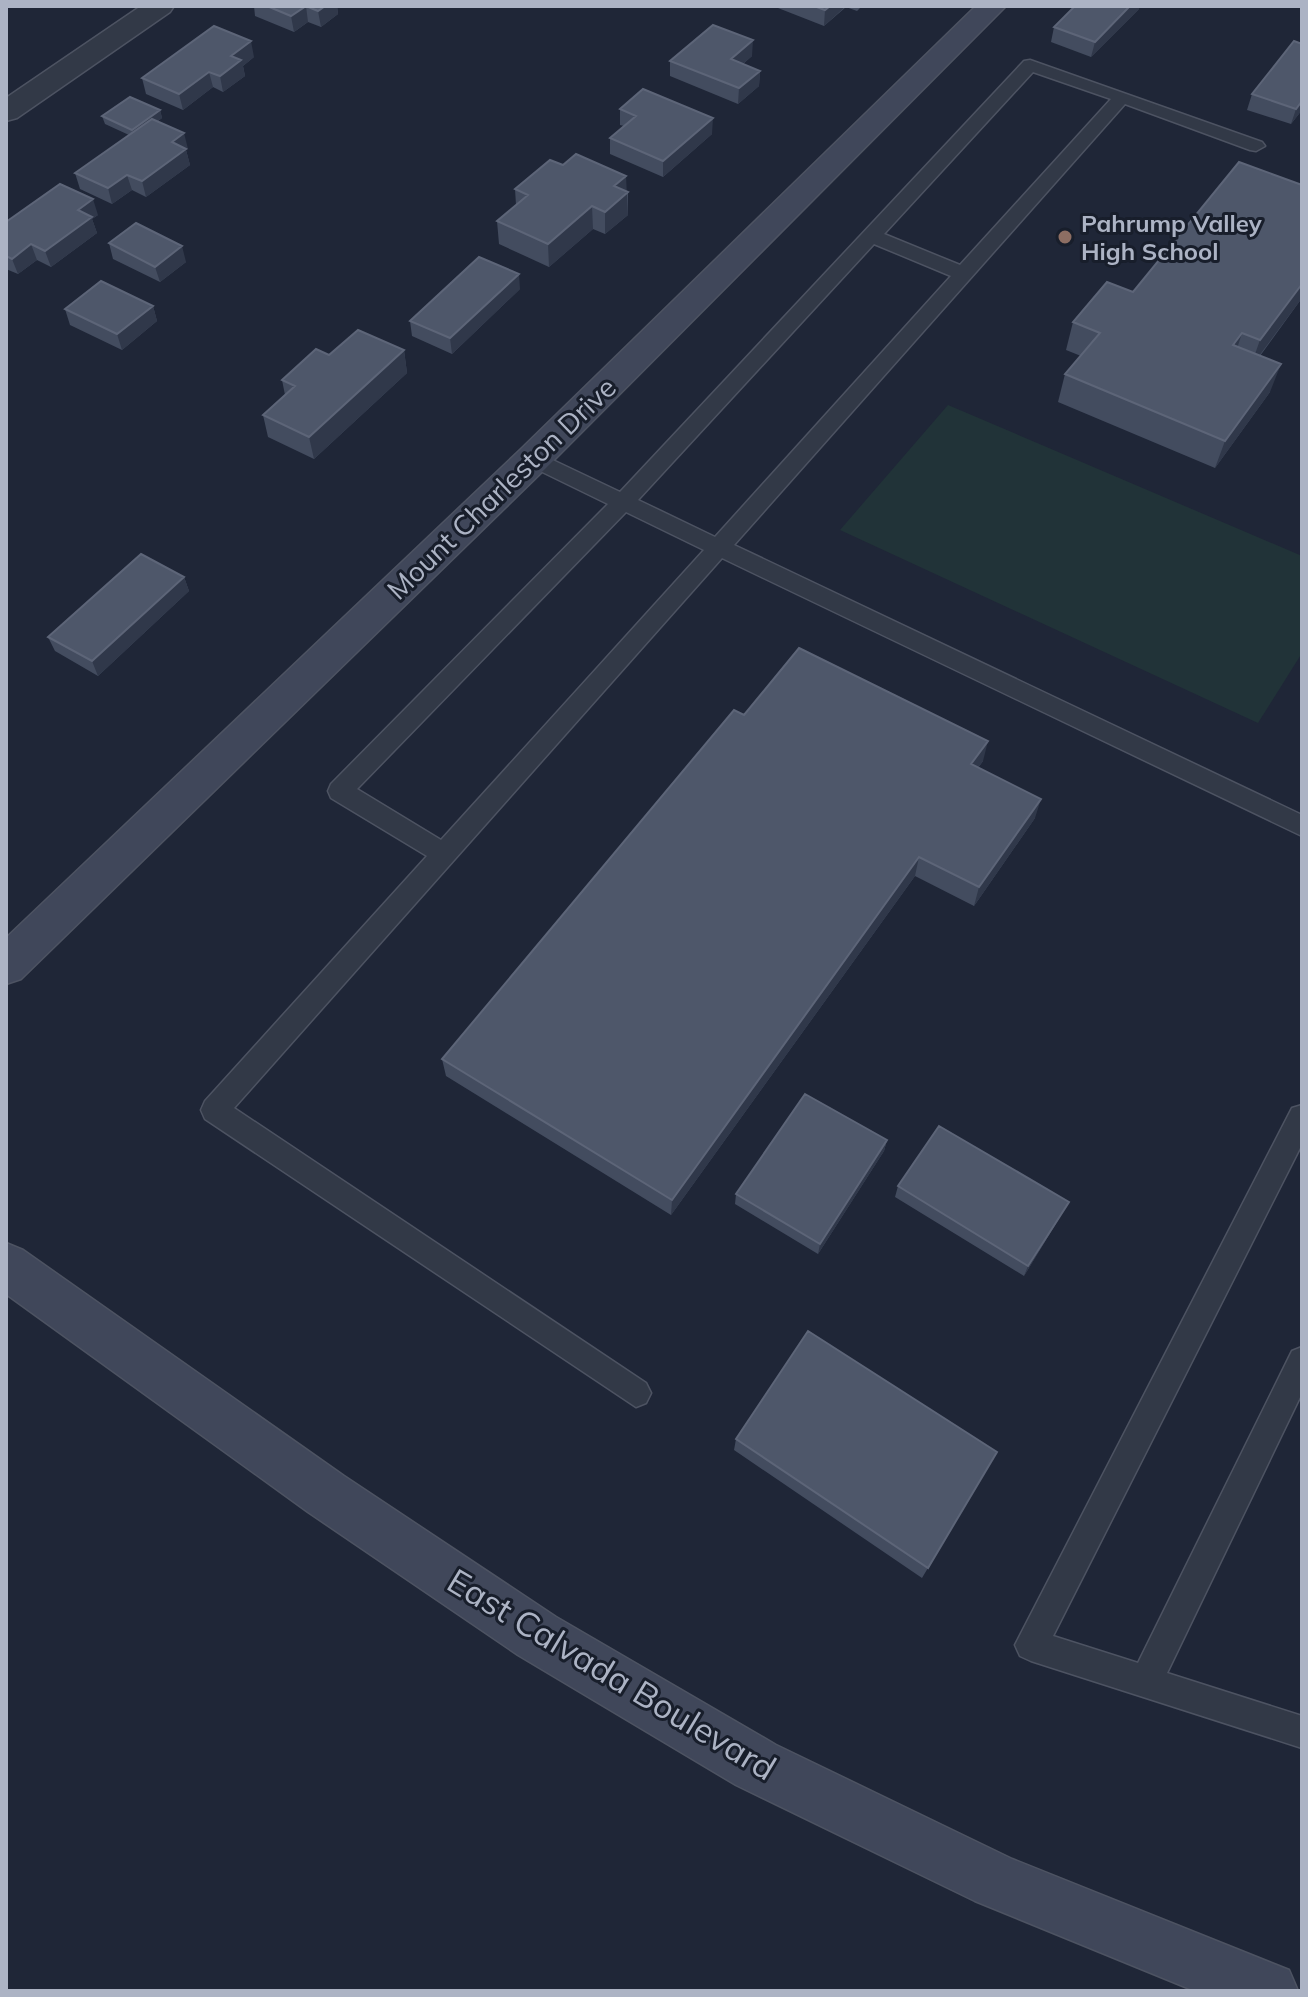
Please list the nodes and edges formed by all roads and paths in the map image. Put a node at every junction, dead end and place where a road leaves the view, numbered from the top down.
1 (160, 6) edge
2 (992, 6) edge
3 (1122, 97) junction
4 (6, 112) edge
5 (1256, 146) dead end
6 (870, 235) junction
7 (964, 274) junction
8 (533, 459) junction
9 (622, 503) junction
10 (718, 548) junction
11 (1302, 826) edge
12 (445, 855) junction
13 (6, 966) edge
14 (1302, 1117) edge
15 (6, 1266) edge
16 (1302, 1361) edge
17 (636, 1393) dead end
18 (1146, 1682) junction
19 (1302, 1732) edge
20 (1268, 1991) edge

1 - 4 street
2 - 8 street, Mount Charleston Drive
3 - 5 lane
3 - 6 lane
3 - 7 lane
6 - 7 lane
6 - 9 lane
7 - 10 lane
8 - 9 lane
8 - 13 street, Mount Charleston Drive
9 - 10 lane
9 - 12 lane
10 - 11 lane
10 - 12 lane
12 - 17 lane
14 - 18 lane
15 - 20 street, East Calvada Boulevard
16 - 18 lane
18 - 19 lane

